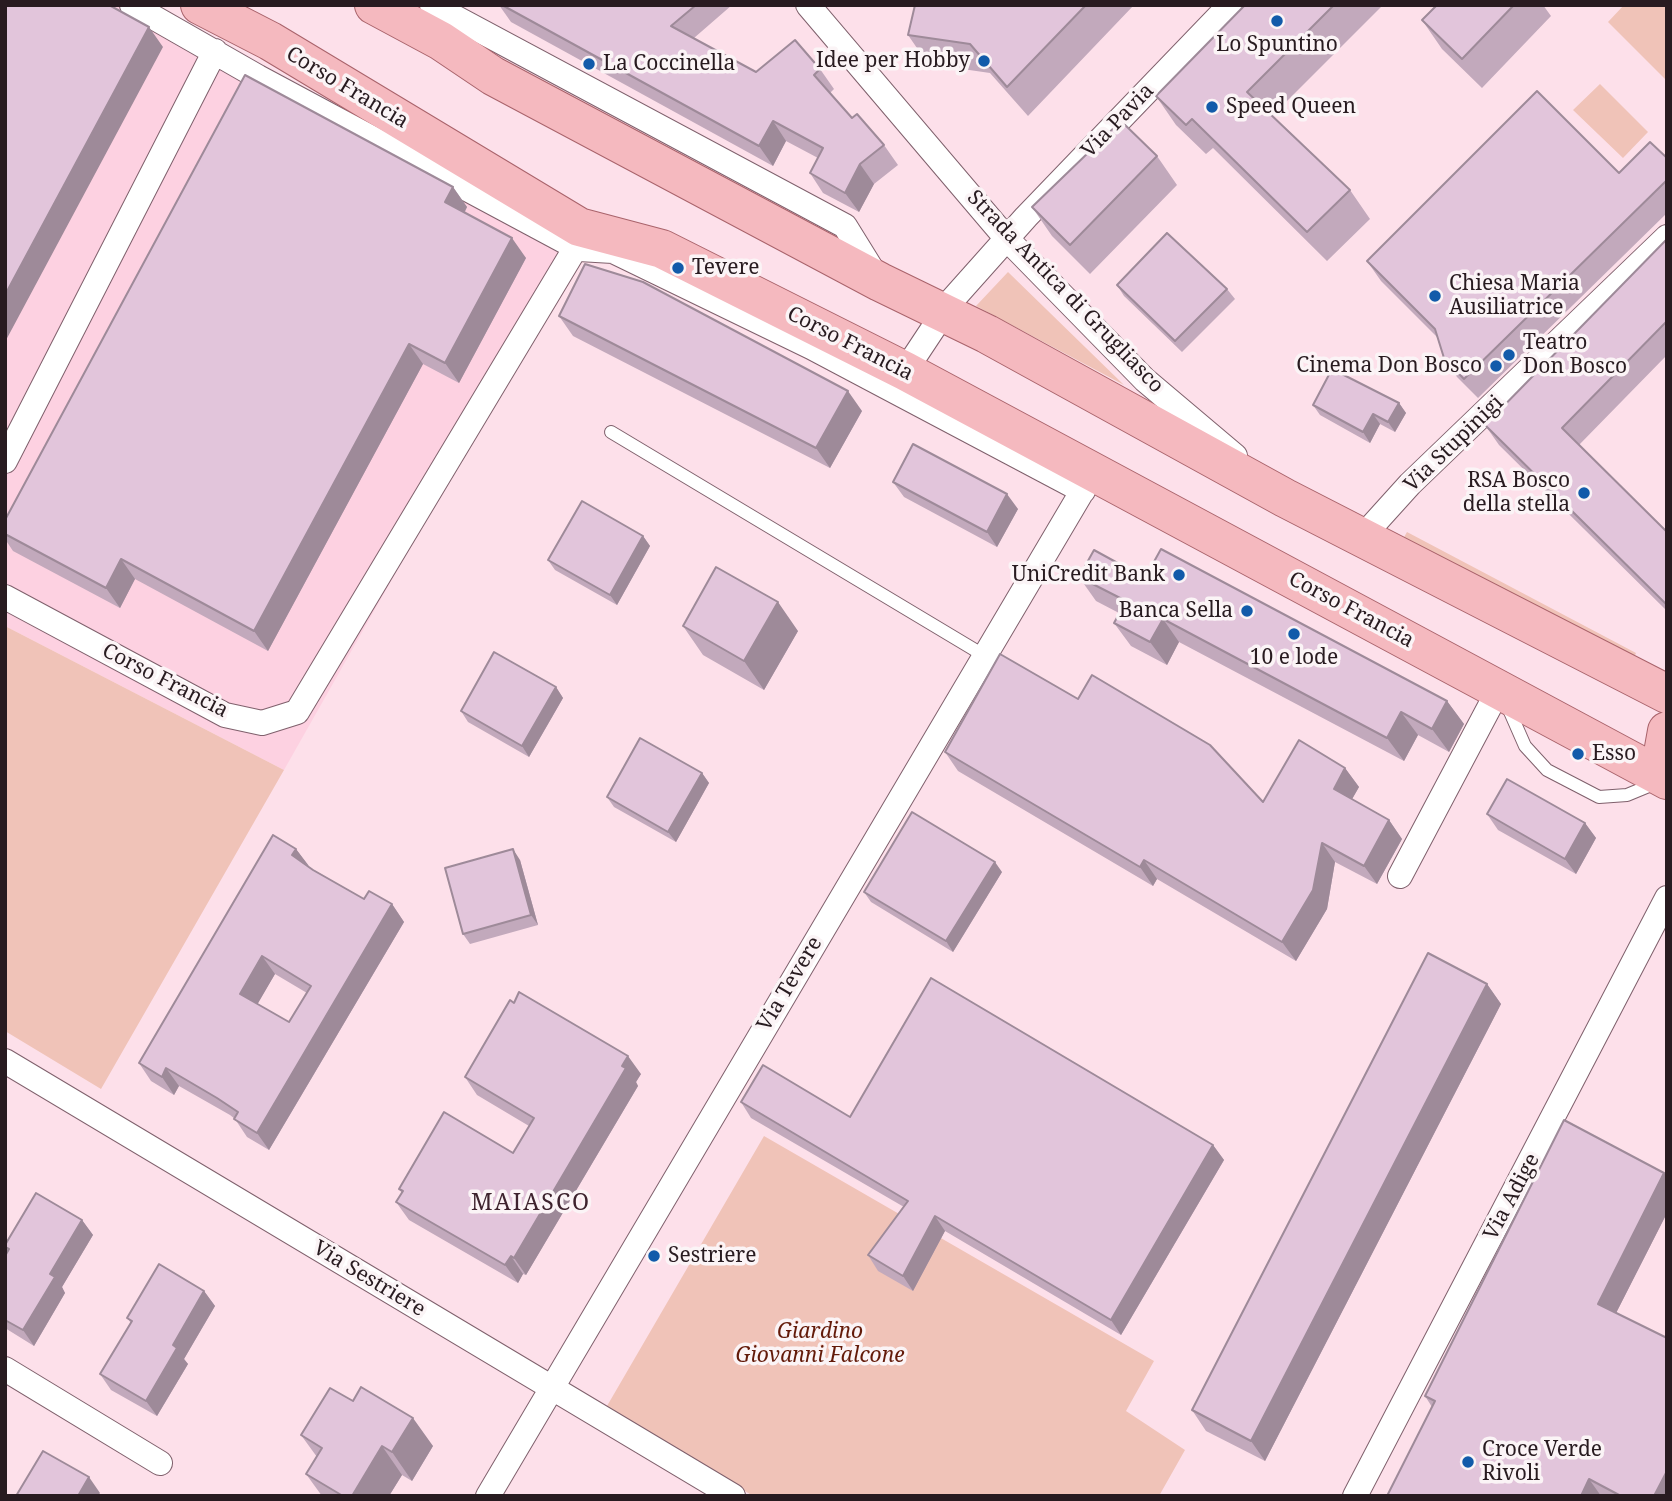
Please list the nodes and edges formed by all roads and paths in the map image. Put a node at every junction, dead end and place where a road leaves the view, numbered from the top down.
1 (132, 5) edge
2 (200, 5) edge
3 (374, 5) edge
4 (432, 5) edge
5 (808, 5) edge
6 (1230, 5) edge
7 (215, 51) junction
8 (1667, 237) edge
9 (1007, 239) junction
10 (576, 247) junction
11 (880, 282) junction
12 (941, 313) junction
13 (905, 371) junction
14 (1136, 395) junction
15 (611, 432) dead end
16 (5, 461) edge
17 (1088, 482) junction
18 (1363, 536) junction
19 (5, 597) edge
20 (985, 656) junction
21 (1499, 689) junction
22 (1667, 694) edge
23 (1667, 732) edge
24 (1667, 780) edge
25 (1400, 876) dead end
26 (1667, 898) edge
27 (5, 1061) edge
28 (5, 1369) edge
29 (551, 1388) junction
30 (160, 1463) dead end
31 (488, 1496) edge
32 (733, 1496) edge
33 (1355, 1496) edge

1 - 7 street, Corso Francia
2 - 13 main road, Corso Francia
3 - 11 main road
4 - 11 street
5 - 9 street, Strada Antica di Grugliasco
6 - 9 street, Via Pavia
7 - 10 street, Corso Francia
7 - 16 street
8 - 18 street, Via Stupinigi
9 - 12 street, Via Pavia
9 - 14 street, Strada Antica di Grugliasco
10 - 17 street, Corso Francia
10 - 19 street, Corso Francia
11 - 12 main road
12 - 13 street, Via Pavia
12 - 14 main road
13 - 17 main road, Corso Francia
14 - 18 main road
15 - 20 lane
17 - 20 street, Via Tevere
17 - 21 main road, Corso Francia
18 - 22 main road
20 - 29 street, Via Tevere
21 - 24 main road, Corso Francia
21 - 25 street
23 - 24 main road
26 - 33 street, Via Adige
27 - 29 street, Via Sestriere
28 - 30 street
29 - 31 street, Via Tevere
29 - 32 street, Via Sestriere

